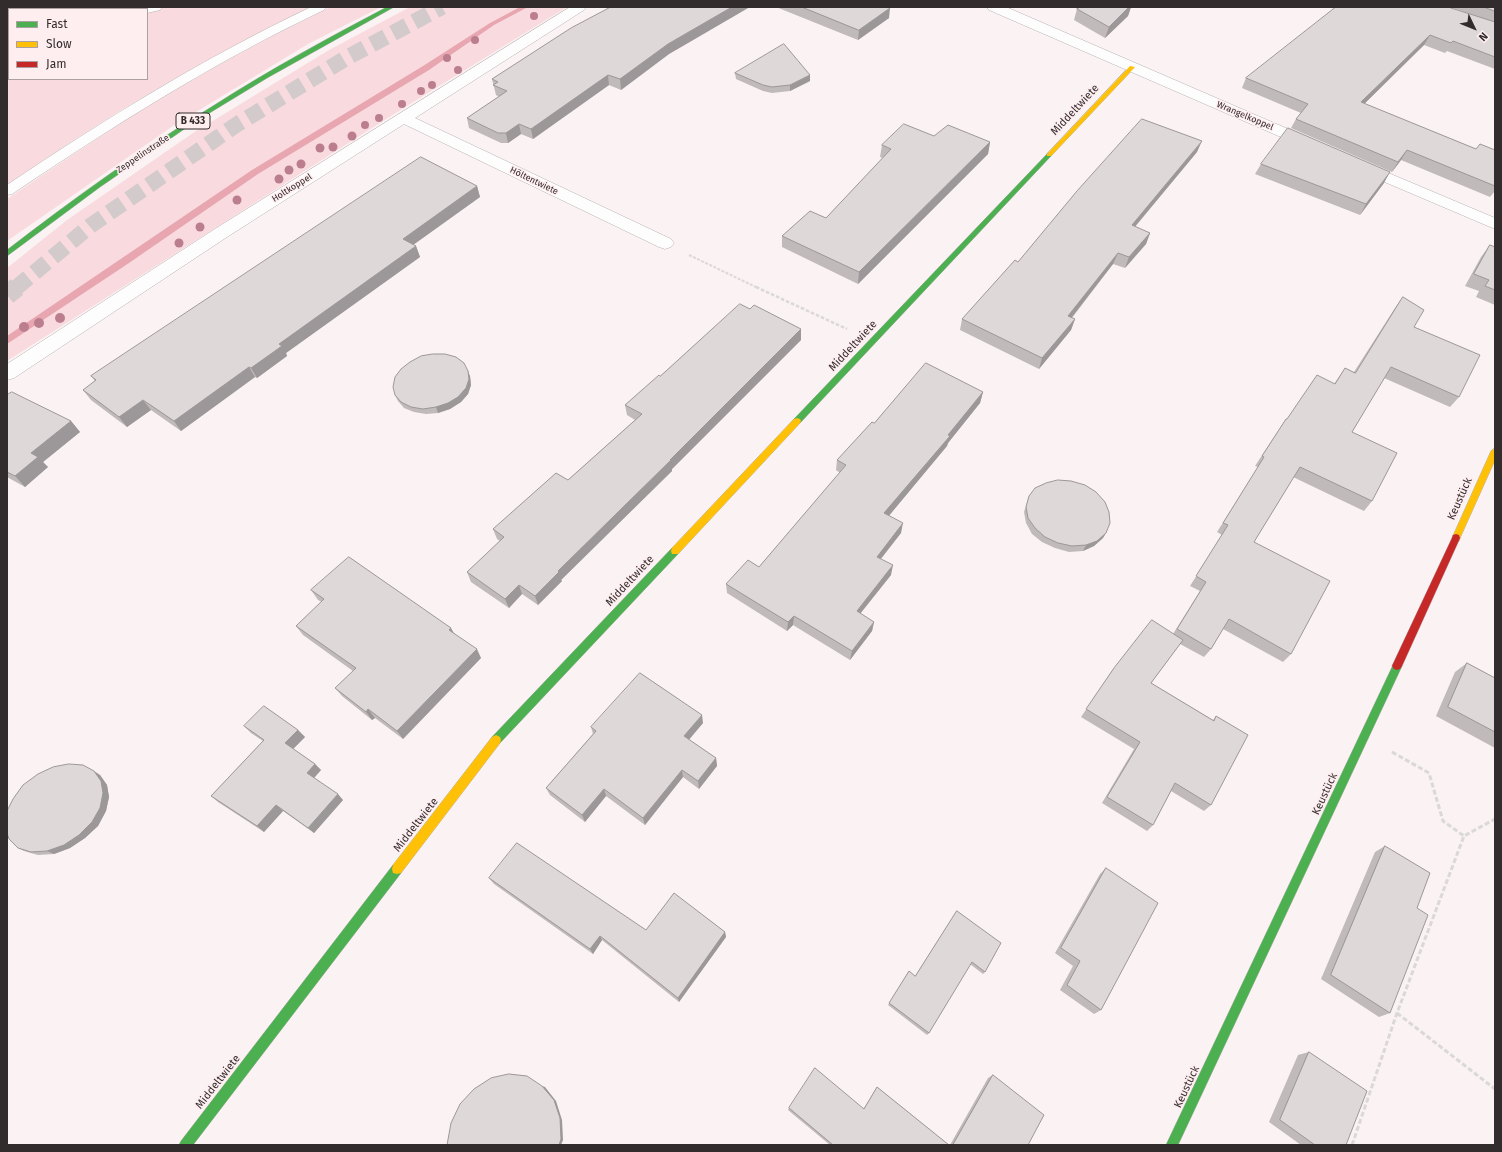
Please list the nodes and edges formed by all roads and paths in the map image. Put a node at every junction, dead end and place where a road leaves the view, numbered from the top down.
1 (320, 7) edge
2 (391, 7) edge
3 (579, 7) edge
4 (994, 7) edge
5 (1132, 67) junction
6 (404, 118) junction
7 (1328, 152) edge
8 (1350, 161) edge
9 (7, 191) edge
10 (1495, 224) edge
11 (665, 243) joint
12 (7, 254) edge
13 (874, 342) junction
14 (7, 373) edge
15 (1495, 451) edge
16 (1366, 736) junction
17 (1495, 819) edge
18 (1464, 836) junction
19 (1397, 1013) junction
20 (1495, 1089) edge
21 (185, 1145) edge
22 (1172, 1145) edge
23 (1352, 1145) edge

1 - 9 lane
2 - 12 main road, Zeppelinstraße / B 433
3 - 6 street, Holtkoppel
4 - 5 street, Wrangelkoppel
5 - 7 street, Wrangelkoppel
5 - 13 main road, Middeltwiete
6 - 11 street, Höltentwiete
6 - 14 street, Holtkoppel
8 - 10 street
11 - 13 path
13 - 21 main road, Middeltwiete
15 - 16 main road, Keustück
16 - 18 path
16 - 22 main road, Keustück
17 - 18 path
18 - 19 path
19 - 20 path
19 - 23 path

